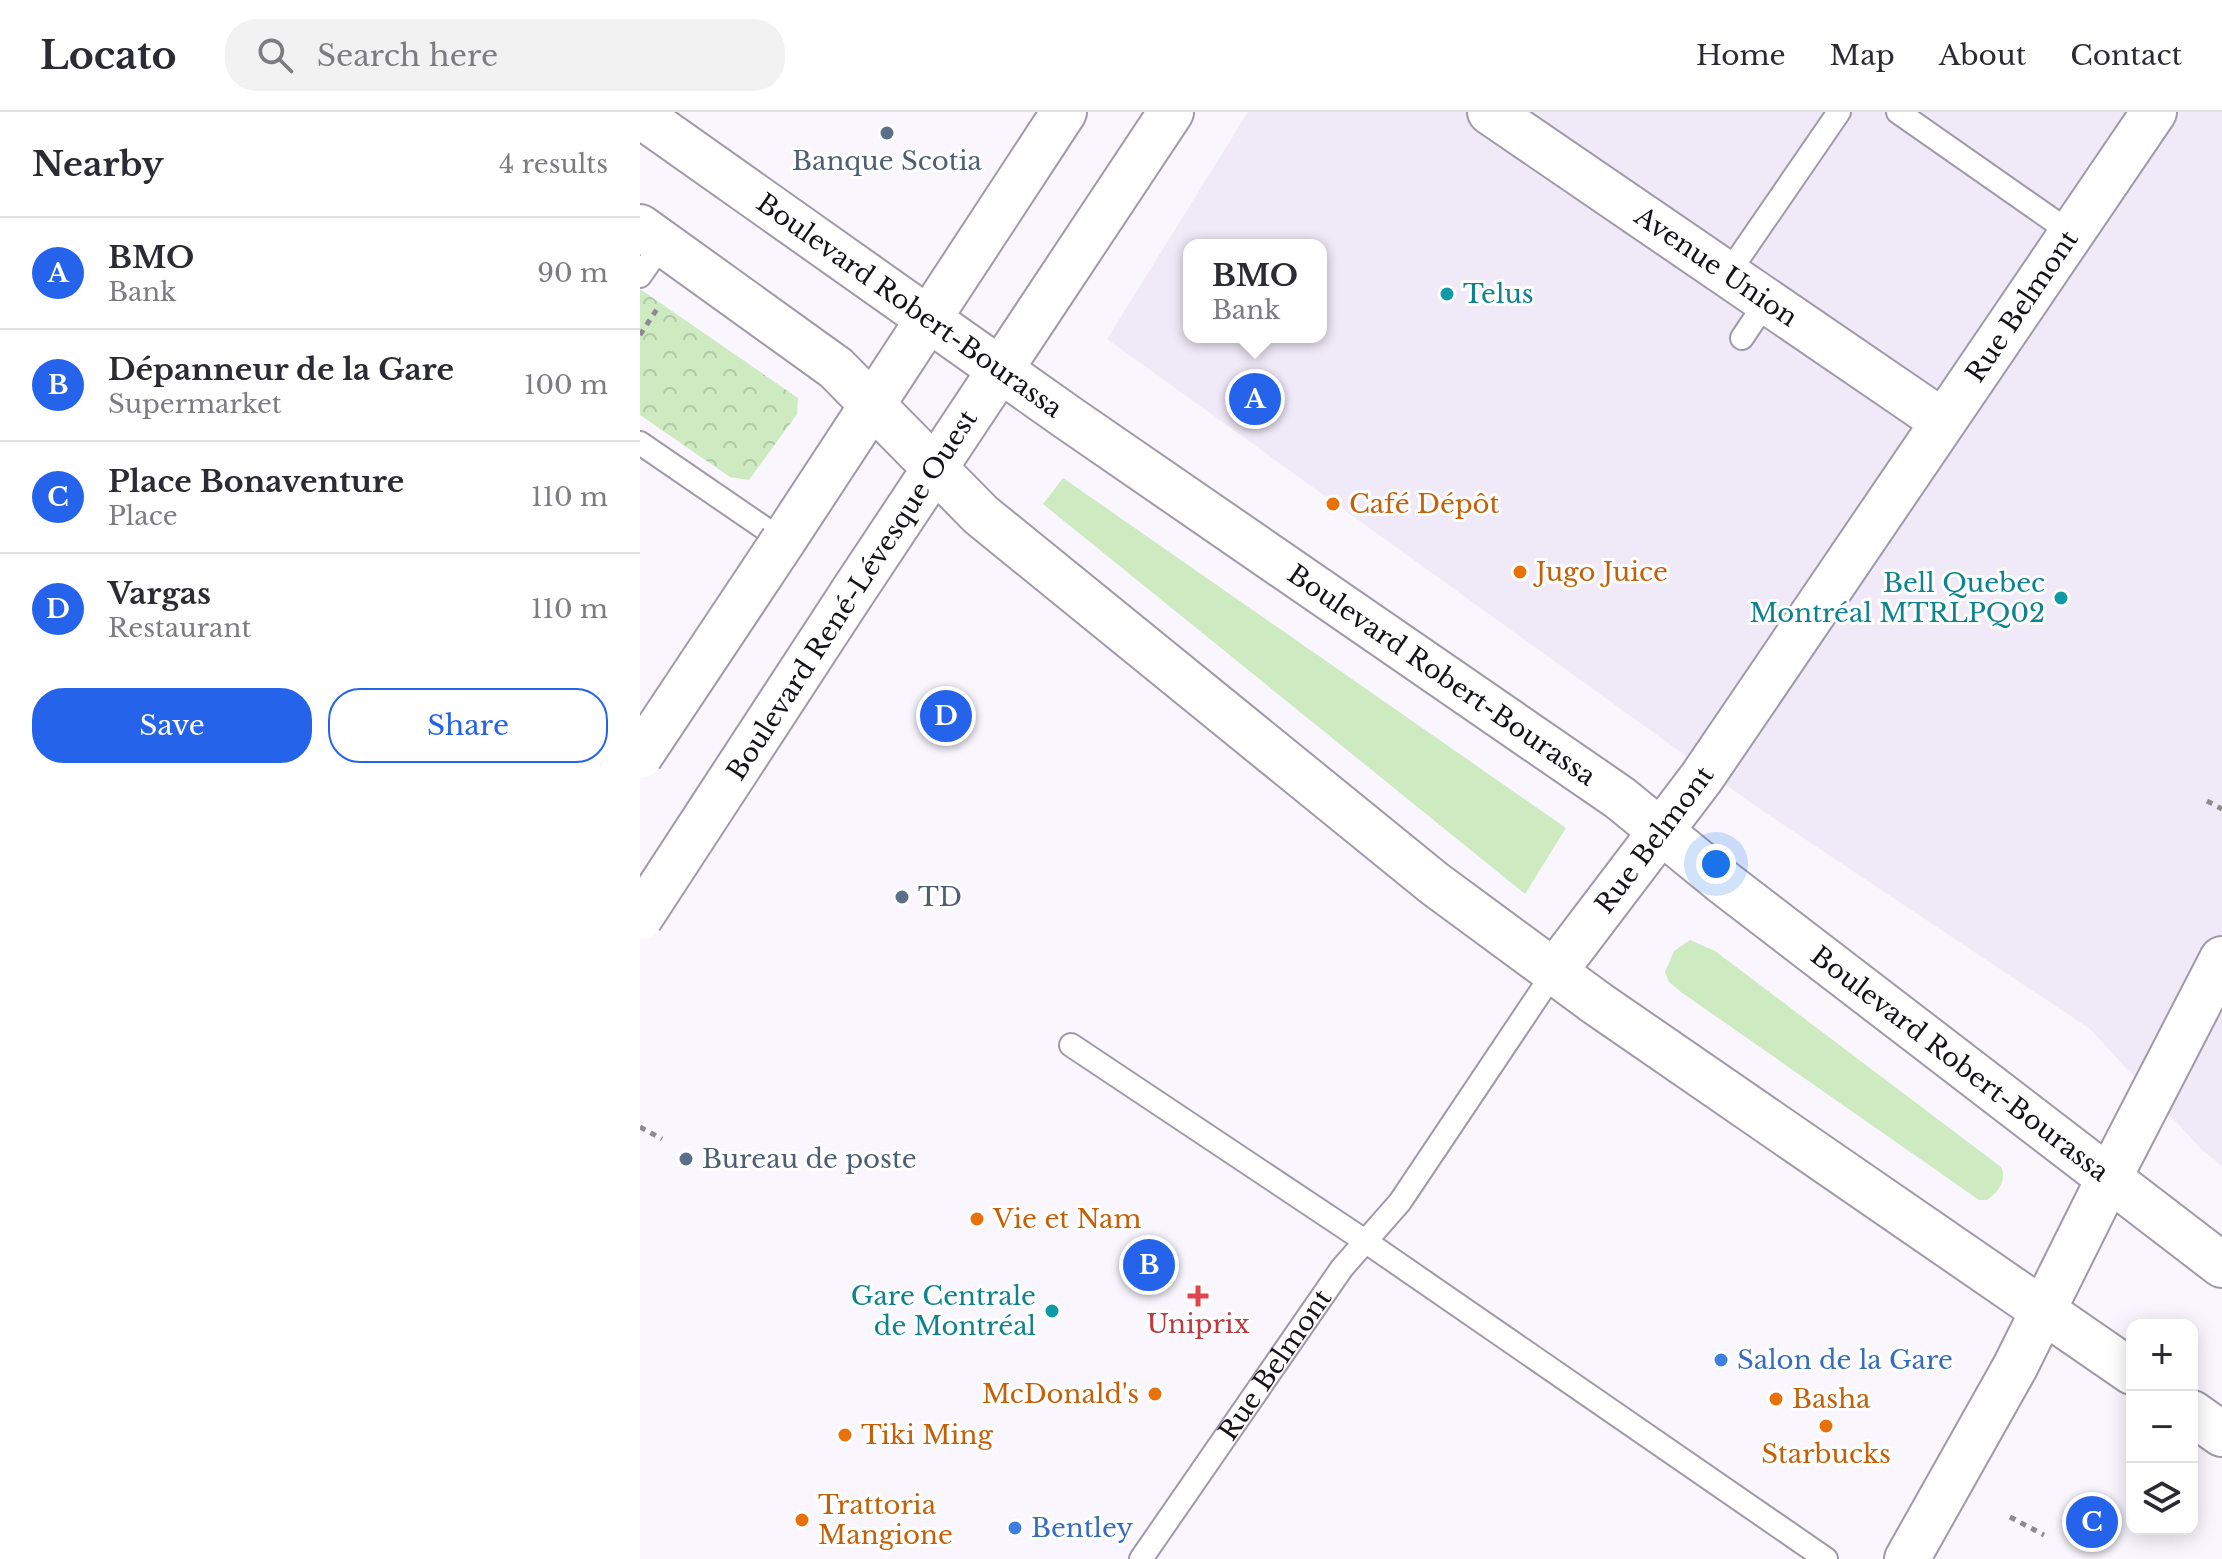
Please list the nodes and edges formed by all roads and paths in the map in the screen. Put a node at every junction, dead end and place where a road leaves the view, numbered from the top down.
1 (1064, 112) edge
2 (1171, 112) edge
3 (1490, 112) edge
4 (1839, 112) edge
5 (1898, 112) edge
6 (2154, 112) edge
7 (640, 115) edge
8 (2071, 233) junction
9 (647, 249) edge
10 (1727, 275) junction
11 (665, 297) dead end
12 (1766, 302) junction
13 (929, 319) junction
14 (640, 335) edge
15 (1742, 338) dead end
16 (999, 370) junction
17 (873, 407) junction
18 (1942, 421) junction
19 (640, 443) edge
20 (935, 472) junction
21 (783, 541) junction
22 (640, 756) edge
23 (2207, 801) dead end
24 (2222, 809) edge
25 (1661, 831) junction
26 (640, 918) edge
27 (2222, 959) edge
28 (1554, 972) junction
29 (1071, 1045) dead end
30 (640, 1127) edge
31 (662, 1139) dead end
32 (2108, 1180) junction
33 (1365, 1241) junction
34 (2222, 1265) edge
35 (2043, 1311) junction
36 (2126, 1368) edge
37 (2198, 1417) edge
38 (2222, 1434) edge
39 (2010, 1517) dead end
40 (2044, 1535) dead end
41 (1141, 1559) edge
42 (1826, 1559) edge
43 (1907, 1559) edge

1 - 13 main road
2 - 16 main road, Boulevard René-Lévesque Ouest
3 - 10 main road, Avenue Union
4 - 10 lane
5 - 8 lane
6 - 8 main road, Rue Belmont
7 - 13 main road, Boulevard Robert-Bourassa
8 - 18 main road, Rue Belmont
9 - 17 main road
10 - 12 main road, Avenue Union
11 - 14 path
12 - 15 lane
12 - 18 main road, Avenue Union
13 - 16 main road, Boulevard Robert-Bourassa
13 - 17 main road
16 - 20 main road, Boulevard René-Lévesque Ouest
16 - 25 main road, Boulevard Robert-Bourassa
17 - 20 main road
17 - 21 main road
18 - 25 main road, Rue Belmont
19 - 21 lane
20 - 26 main road, Boulevard René-Lévesque Ouest, bridge
20 - 28 main road
21 - 22 main road, bridge
23 - 24 path
25 - 28 main road, Rue Belmont
25 - 32 main road, Boulevard Robert-Bourassa
27 - 32 main road
28 - 33 lane, Rue Belmont
28 - 35 main road
29 - 33 lane
30 - 31 path
32 - 34 main road, Boulevard Robert-Bourassa
32 - 35 main road
33 - 41 lane, Rue Belmont
33 - 42 lane
35 - 36 main road
35 - 43 main road
37 - 38 main road
39 - 40 path

